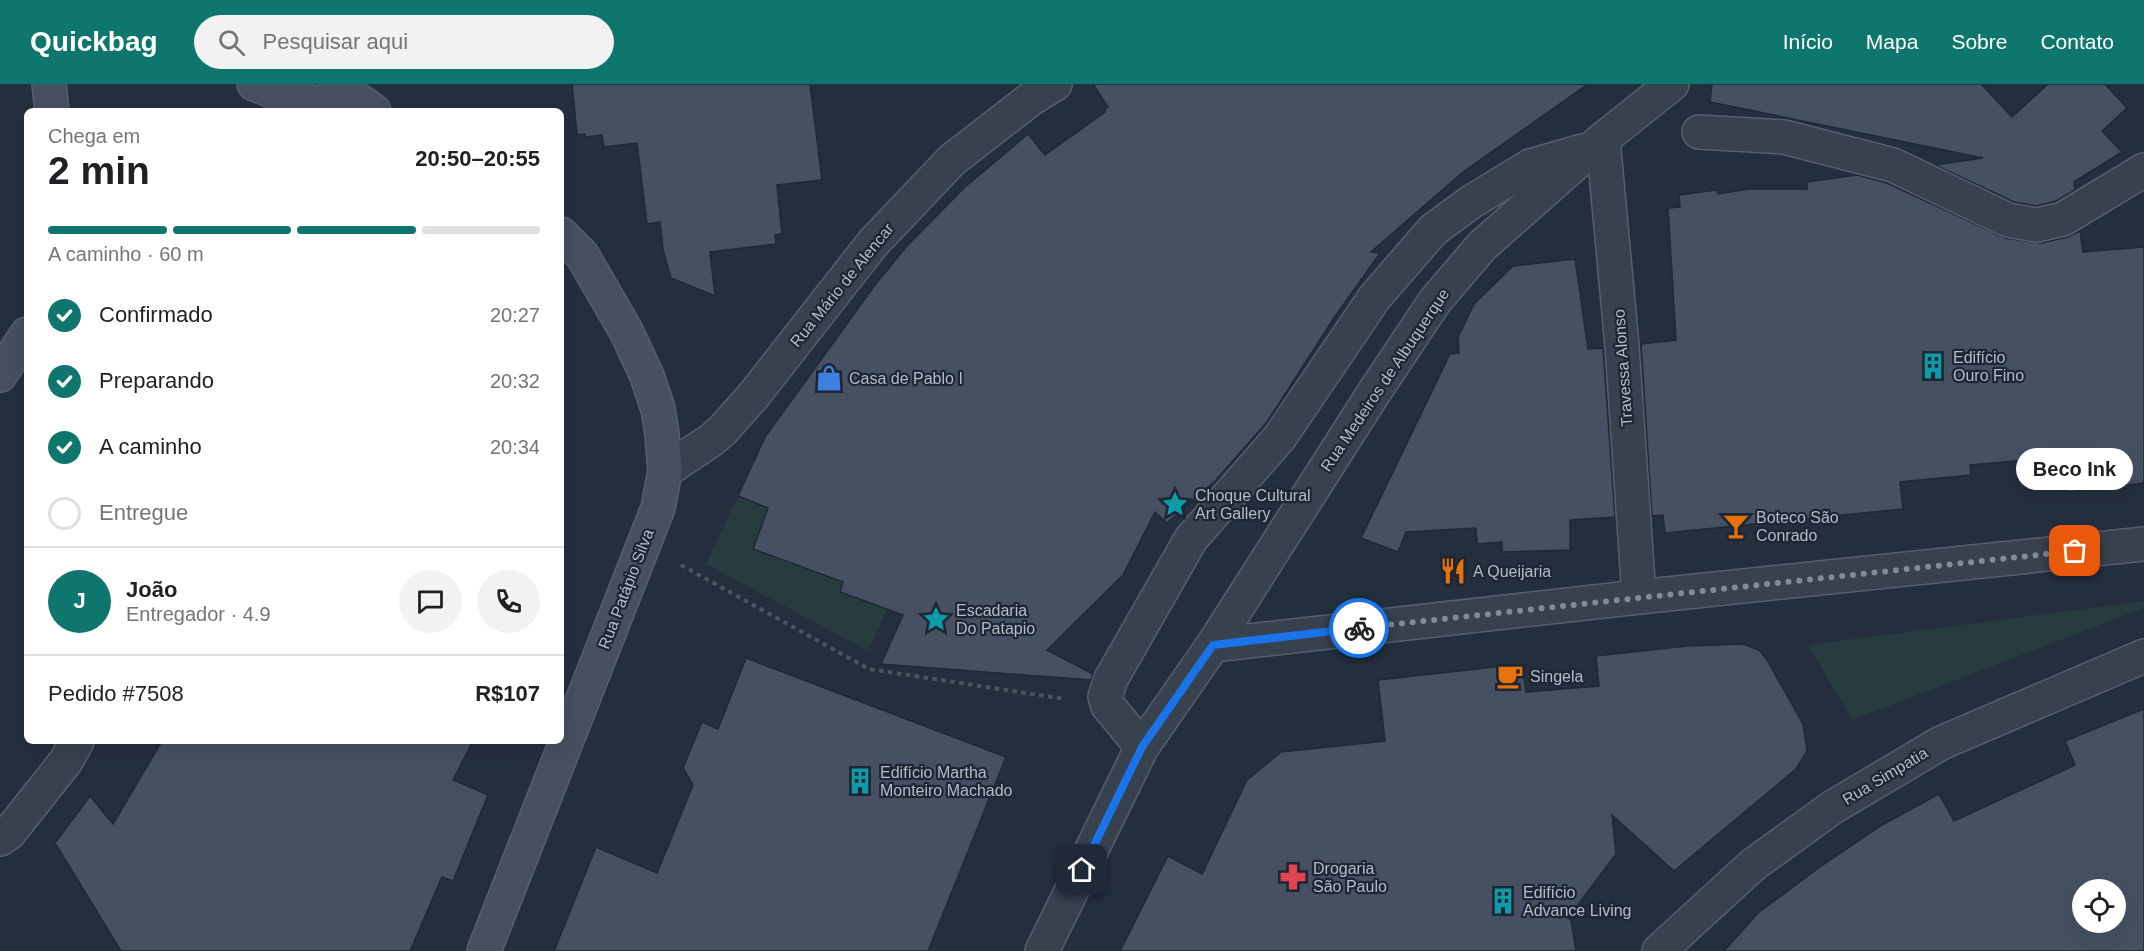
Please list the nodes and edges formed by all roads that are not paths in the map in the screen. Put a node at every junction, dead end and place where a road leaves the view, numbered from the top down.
1 (49, 84) edge
2 (254, 84) edge
3 (335, 84) edge
4 (1055, 84) edge
5 (1672, 84) edge
6 (52, 108) edge
7 (334, 108) edge
8 (370, 108) edge
9 (1699, 132) dead end
10 (1597, 143) junction
11 (2144, 170) edge
12 (564, 237) edge
13 (24, 339) edge
14 (0, 375) edge
15 (665, 471) junction
16 (2144, 544) edge
17 (1640, 597) junction
18 (1213, 645) junction
19 (2144, 656) edge
20 (75, 744) edge
21 (1142, 747) junction
22 (0, 839) edge
23 (484, 951) edge
24 (1042, 951) edge
25 (1659, 951) edge

1 - 6 street
2 - 7 street
3 - 8 street
4 - 15 street, Rua Mário de Alencar
5 - 10 street, Rua Medeiros de Albuquerque
9 - 11 street
10 - 17 street, Travessa Alonso
10 - 18 street, Rua Medeiros de Albuquerque
10 - 21 street
12 - 15 street, Rua Patápio Silva
13 - 14 street
15 - 23 street, Rua Patápio Silva
16 - 17 street
17 - 18 street
18 - 21 street, Rua Medeiros de Albuquerque
19 - 25 street, Rua Simpatia
20 - 22 street
21 - 24 street, Rua Medeiros de Albuquerque

